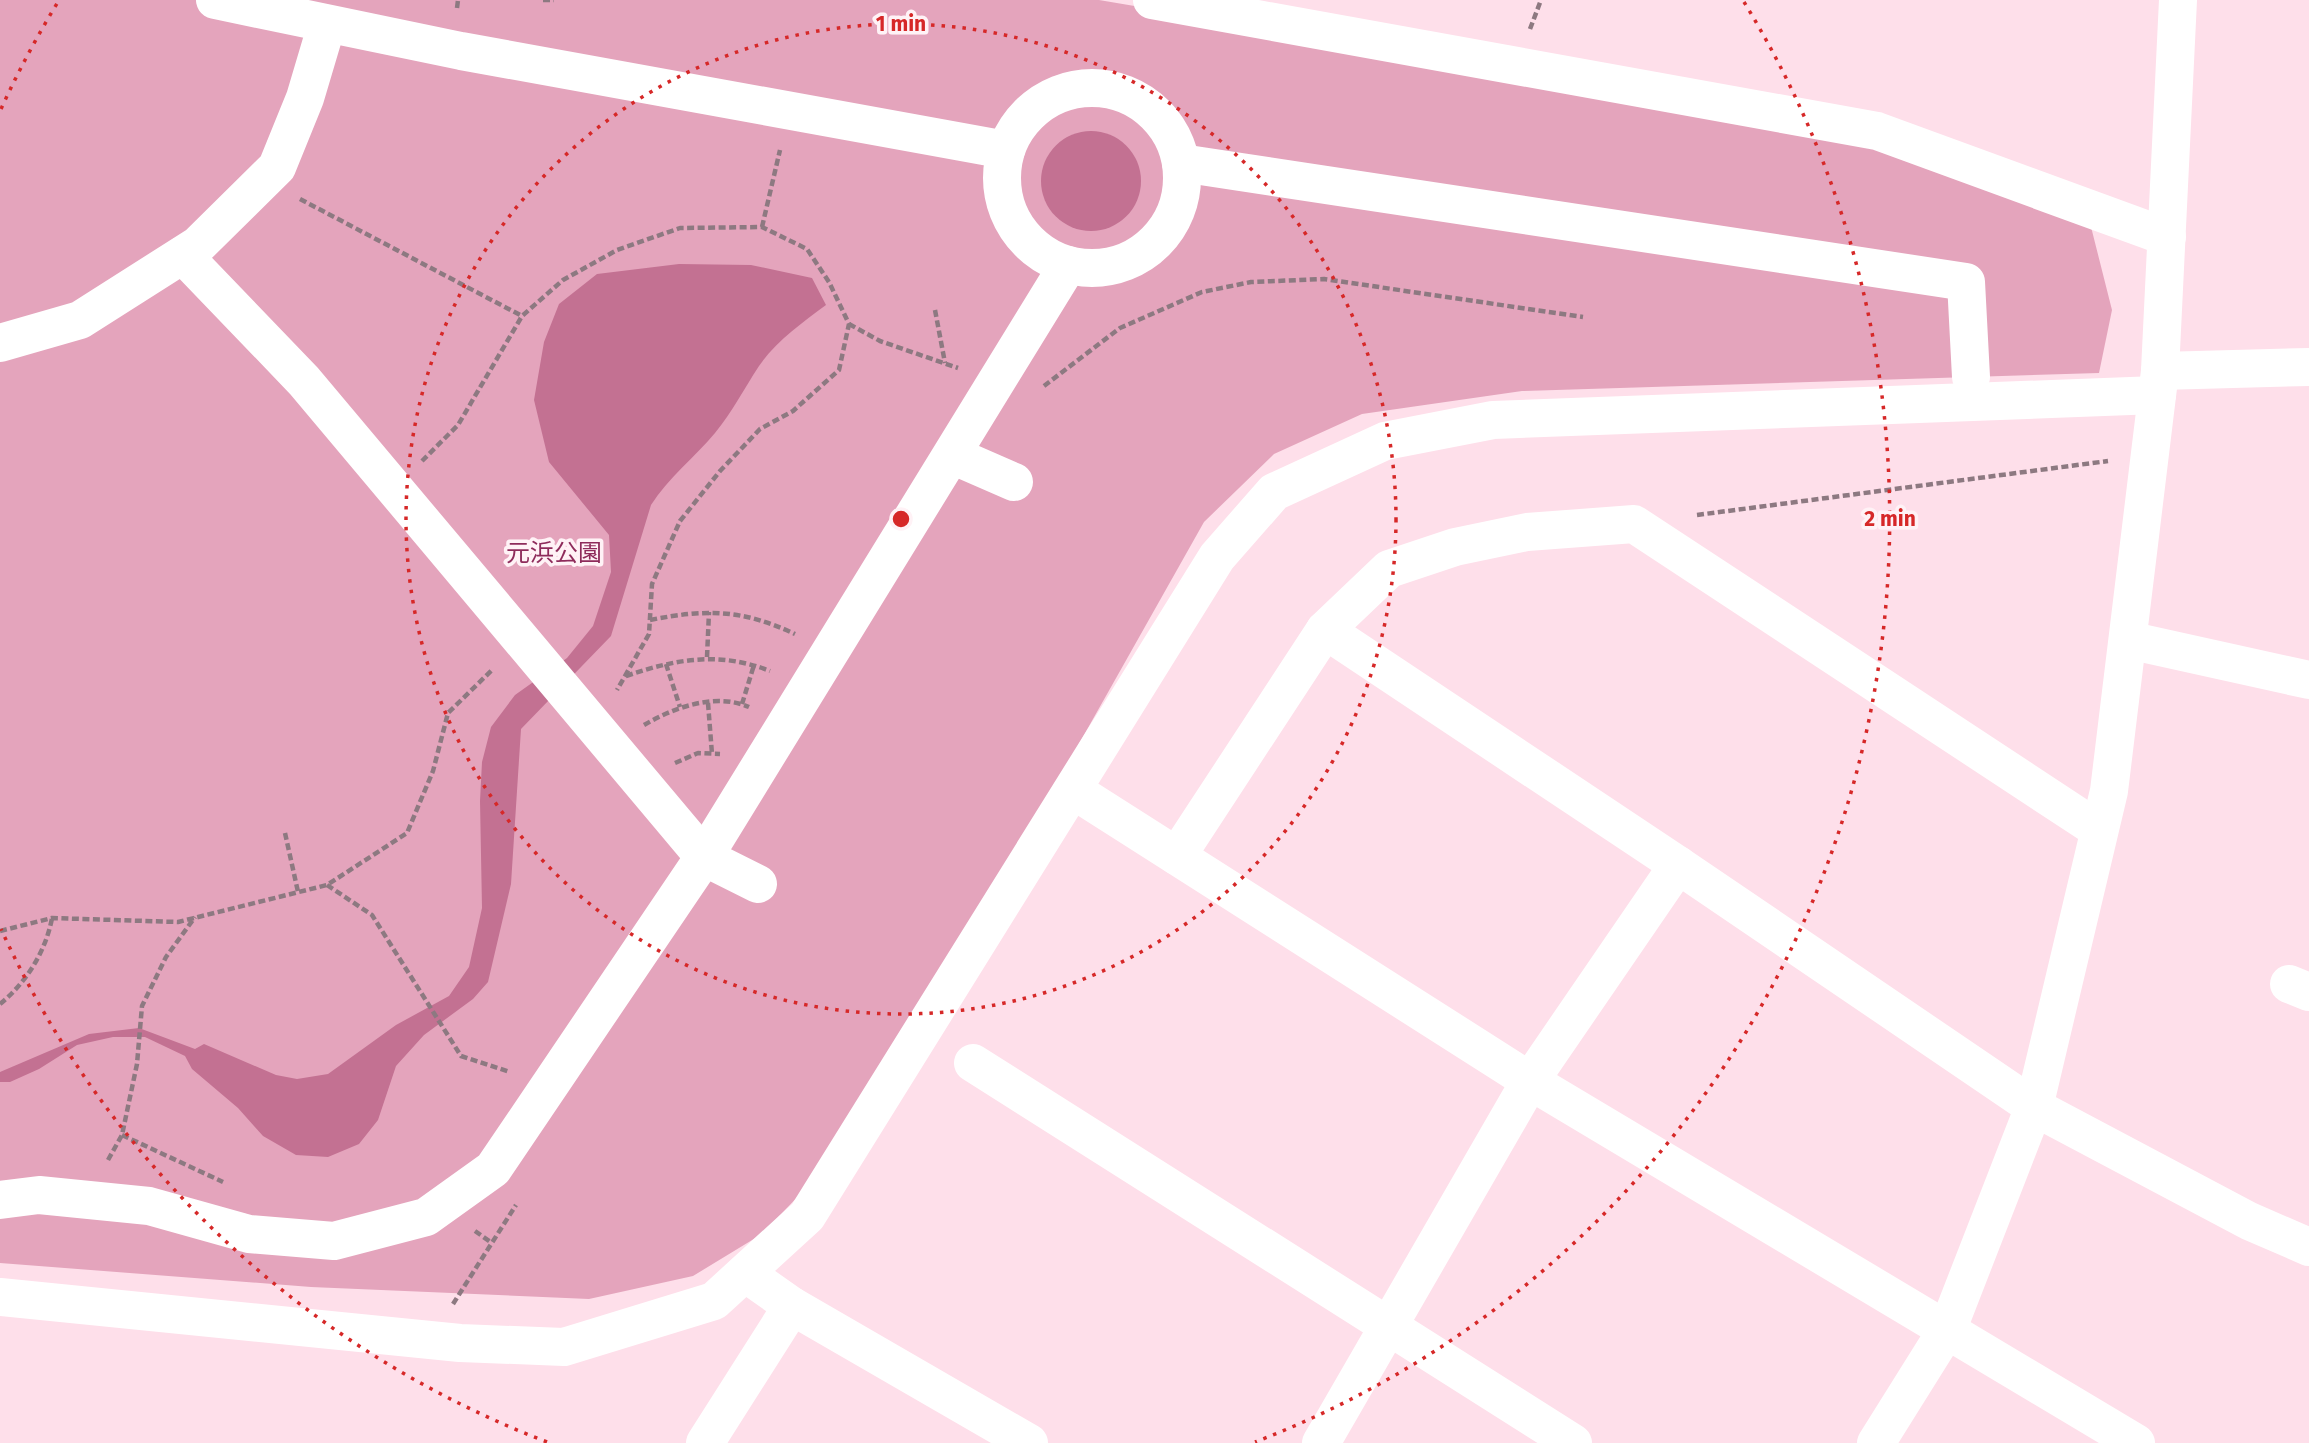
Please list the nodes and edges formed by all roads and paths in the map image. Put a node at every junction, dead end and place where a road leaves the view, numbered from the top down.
1 (215, 0) edge
2 (458, 0) edge
3 (543, 0) edge
4 (554, 0) edge
5 (1152, 0) edge
6 (2178, 0) edge
7 (457, 8) dead end
8 (327, 24) junction
9 (789, 110) junction
10 (1006, 150) junction
11 (1181, 163) junction
12 (264, 180) junction
13 (762, 227) junction
14 (2167, 237) junction
15 (183, 255) junction
16 (1068, 265) junction
17 (935, 310) dead end
18 (522, 316) junction
19 (1583, 317) dead end
20 (849, 324) junction
21 (0, 343) edge
22 (946, 363) junction
23 (2309, 367) edge
24 (1971, 377) dead end
25 (996, 383) junction
26 (2159, 383) junction
27 (1040, 390) dead end
28 (952, 455) junction
29 (2150, 456) junction
30 (1014, 482) dead end
31 (394, 489) junction
32 (1634, 524) junction
33 (709, 612) junction
34 (650, 620) junction
35 (1325, 630) junction
36 (2128, 640) junction
37 (523, 641) junction
38 (830, 653) junction
39 (707, 657) junction
40 (666, 664) junction
41 (754, 665) junction
42 (625, 677) junction
43 (2309, 680) edge
44 (809, 687) junction
45 (708, 703) junction
46 (742, 704) junction
47 (680, 707) junction
48 (786, 723) junction
49 (602, 736) junction
50 (712, 754) junction
51 (759, 768) junction
52 (642, 783) junction
53 (1073, 789) junction
54 (2099, 830) junction
55 (285, 833) dead end
56 (1177, 856) junction
57 (704, 857) junction
58 (1678, 864) junction
59 (758, 884) dead end
60 (327, 885) junction
61 (298, 892) junction
62 (195, 917) junction
63 (52, 918) junction
64 (0, 931) edge
65 (0, 1004) edge
66 (973, 1063) dead end
67 (1530, 1081) junction
68 (550, 1086) junction
69 (2034, 1107) junction
70 (83, 1199) junction
71 (0, 1200) edge
72 (2309, 1247) edge
73 (745, 1273) junction
74 (0, 1297) edge
75 (792, 1306) junction
76 (1389, 1326) junction
77 (1948, 1328) junction
78 (705, 1443) edge
79 (1029, 1443) edge
80 (1321, 1443) edge
81 (1573, 1443) edge
82 (1876, 1443) edge
83 (2136, 1443) edge

1 - 8 street
2 - 7 path
3 - 4 path
5 - 14 street
6 - 14 street
8 - 9 street
8 - 12 street
9 - 10 street
9 - 13 path
10 - 11 street
10 - 16 street
11 - 16 street
11 - 24 street
12 - 15 street
12 - 18 path
13 - 18 path
13 - 20 path
14 - 26 street
15 - 21 street
15 - 31 street
16 - 25 street
17 - 22 path
18 - 31 path
19 - 27 path
20 - 22 path
20 - 34 path
22 - 25 path
23 - 26 street
25 - 28 street
26 - 29 street
26 - 53 street
28 - 30 street
28 - 38 street
29 - 32 path
29 - 36 street
31 - 37 street
32 - 35 street
32 - 54 street
33 - 34 path
33 - 38 path
33 - 39 path
34 - 42 path
35 - 56 street
35 - 58 street
36 - 43 street
36 - 54 street
37 - 49 street
37 - 60 path
38 - 44 street
39 - 40 path
39 - 41 path
40 - 42 path
40 - 47 path
41 - 44 path
41 - 46 path
42 - 49 path
44 - 48 street
45 - 46 path
45 - 47 path
45 - 50 path
46 - 48 path
47 - 49 path
48 - 51 street
49 - 52 street
50 - 51 path
50 - 52 path
51 - 57 street
52 - 57 street
53 - 56 street
53 - 73 street
54 - 69 street
55 - 61 path
56 - 67 street
57 - 59 street
57 - 68 street
58 - 67 street
58 - 69 street
60 - 61 path
60 - 68 path
61 - 62 path
62 - 63 path
62 - 70 path
63 - 64 path
63 - 65 path
66 - 76 street
67 - 76 street
67 - 77 street
68 - 70 street
69 - 72 street
69 - 77 street
70 - 71 street
73 - 74 street
73 - 75 street
75 - 78 street
75 - 79 street
76 - 80 street
76 - 81 street
77 - 82 street
77 - 83 street

